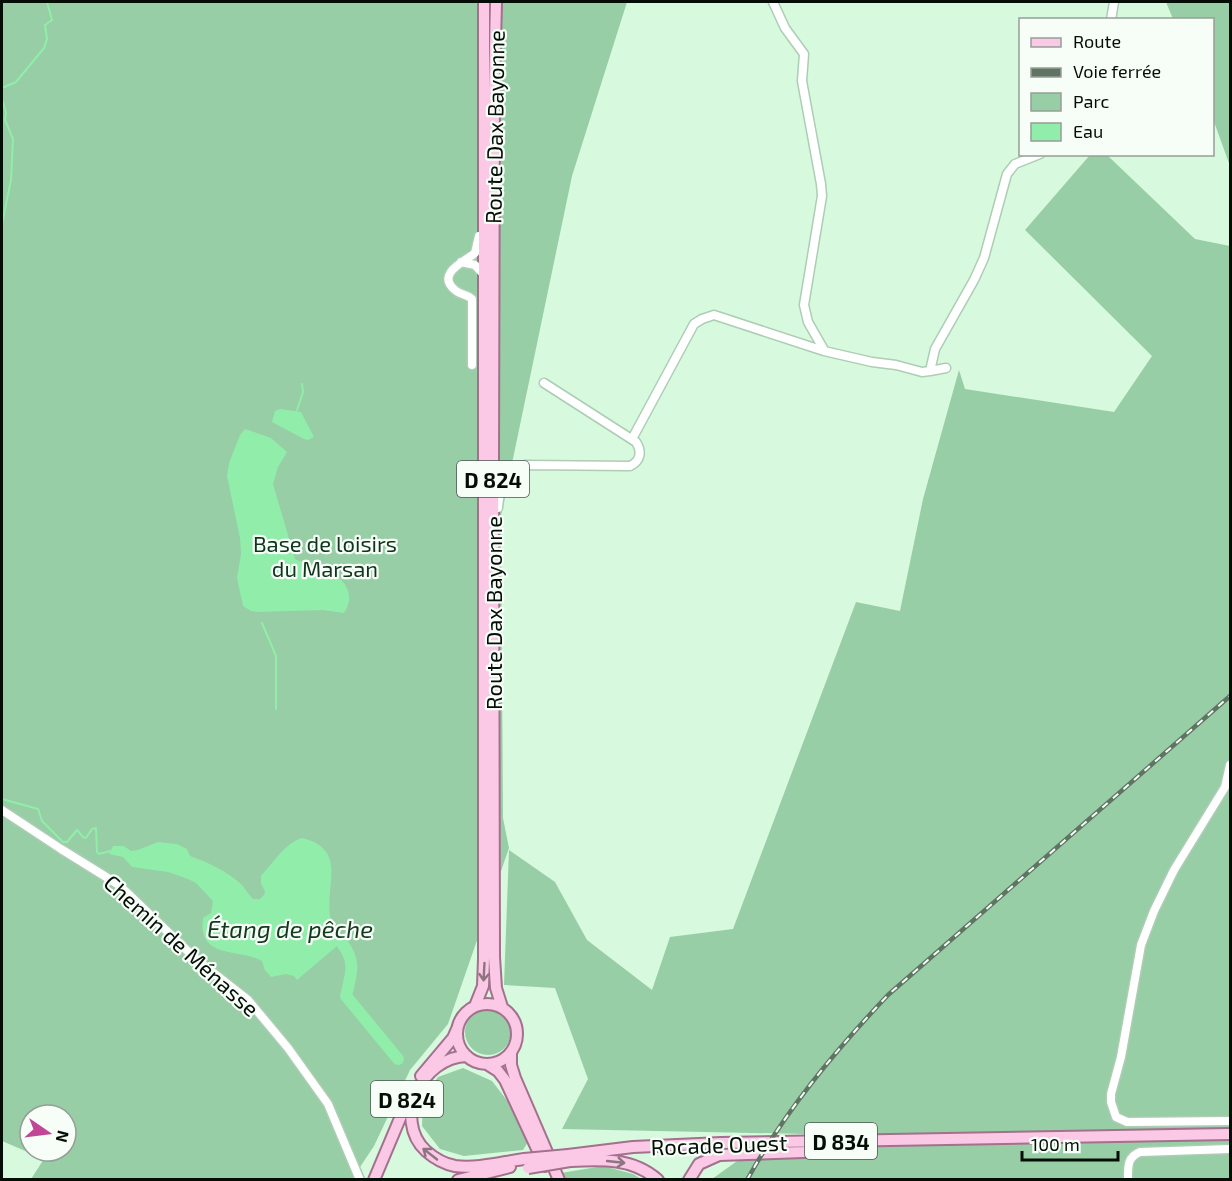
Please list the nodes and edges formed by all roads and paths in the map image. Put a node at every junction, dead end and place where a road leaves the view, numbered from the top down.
1 (484, 2) edge
2 (496, 2) edge
3 (773, 2) edge
4 (1114, 2) edge
5 (1111, 18) edge
6 (1035, 156) edge
7 (485, 163) junction
8 (461, 262) junction
9 (484, 275) junction
10 (824, 351) junction
11 (472, 365) dead end
12 (945, 368) dead end
13 (930, 371) junction
14 (544, 383) dead end
15 (632, 439) junction
16 (493, 462) junction
17 (535, 465) junction
18 (493, 585) junction
19 (1230, 765) edge
20 (2, 810) edge
21 (475, 1006) junction
22 (502, 1007) junction
23 (457, 1029) junction
24 (511, 1053) junction
25 (467, 1056) junction
26 (487, 1064) junction
27 (1230, 1121) edge
28 (1115, 1136) junction
29 (1230, 1136) edge
30 (1230, 1149) edge
31 (569, 1158) junction
32 (526, 1164) junction
33 (558, 1178) edge
34 (360, 1179) edge
35 (374, 1179) edge
36 (458, 1179) edge
37 (464, 1179) edge
38 (658, 1179) edge
39 (688, 1179) edge
40 (1128, 1179) edge

1 - 7 main road, D 824
2 - 16 main road, Route Dax Bayonne / D 824
3 - 10 street
4 - 5 street
6 - 13 street
7 - 8 street
7 - 9 main road, D 824
8 - 9 street
8 - 11 street
9 -> 21 main road, D 824
10 - 13 street
10 - 15 street
12 - 13 street
14 - 15 street
15 - 17 street
16 - 17 street
16 - 18 main road, Route Dax Bayonne / D 824
17 - 18 street
18 - 22 main road, Route Dax Bayonne / D 824
19 - 27 street
20 - 34 street, Chemin de Ménasse
21 - 22 main road
21 - 23 main road
22 - 24 main road
23 - 25 main road
23 - 35 main road, D 824
24 - 26 main road
24 - 33 main road
25 - 26 main road
32 -> 25 main road
26 - 33 main road
28 - 29 main road, Rocade Ouest / D 834
28 - 31 main road, Rocade Ouest / D 834
28 - 39 main road
30 - 40 street
31 - 32 main road, D 834, bridge
31 -> 38 main road
32 - 36 main road, D 834
32 - 37 main road

